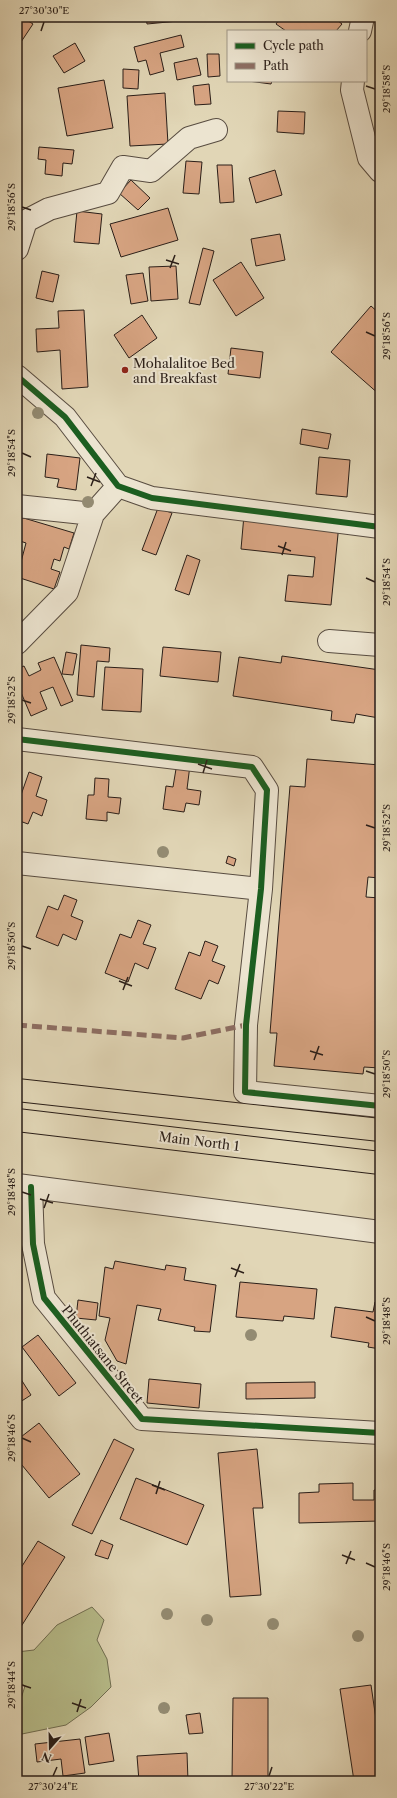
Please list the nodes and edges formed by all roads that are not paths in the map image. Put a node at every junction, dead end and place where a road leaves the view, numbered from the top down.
1 (363, 17) edge
2 (360, 30) edge
3 (353, 82) edge
4 (216, 130) dead end
5 (380, 172) edge
6 (17, 249) edge
7 (17, 376) edge
8 (118, 486) junction
9 (17, 506) edge
10 (93, 514) junction
11 (380, 527) edge
12 (329, 641) dead end
13 (17, 643) edge
14 (380, 645) edge
15 (17, 739) edge
16 (17, 863) edge
17 (261, 890) junction
18 (17, 1090) edge
19 (380, 1106) edge
20 (17, 1120) edge
21 (380, 1130) edge
22 (380, 1163) edge
23 (24, 1186) edge
24 (380, 1232) edge
25 (380, 1433) edge

1 - 2 street
3 - 5 street
4 - 6 street
7 - 8 street
8 - 10 street
8 - 11 street
9 - 10 street
10 - 13 street
12 - 14 street
15 - 17 street
16 - 17 street
17 - 19 street
18 - 21 main road
20 - 22 main road, Main North 1
23 - 24 street
23 - 25 street, Phuthiatsane Street

